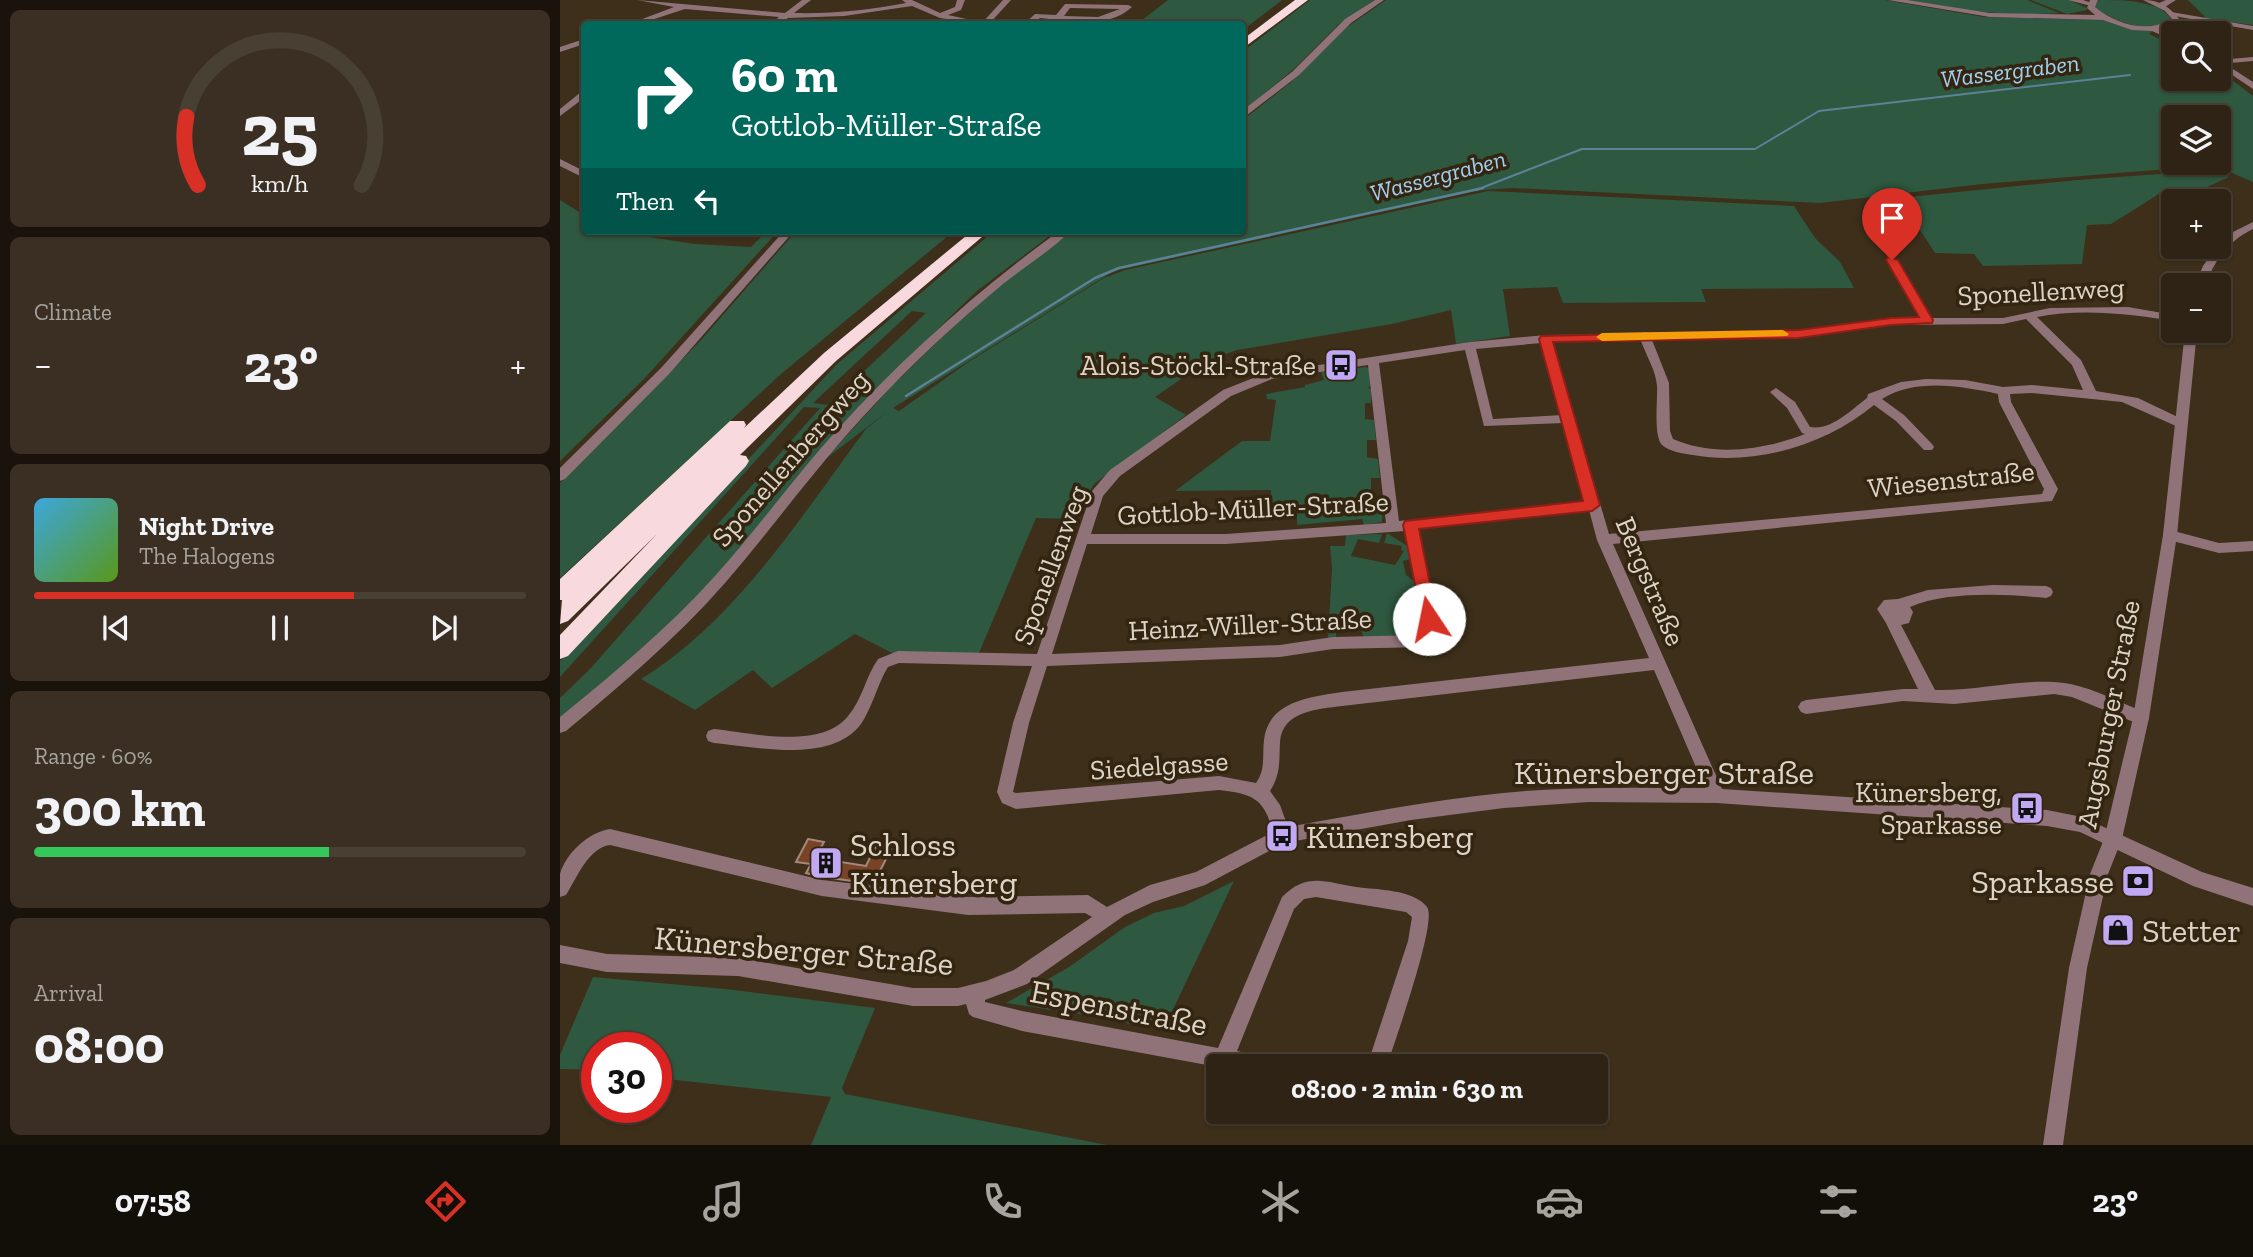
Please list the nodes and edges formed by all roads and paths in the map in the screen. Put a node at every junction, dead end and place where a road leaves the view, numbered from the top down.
1 (641, 0) edge
2 (705, 0) edge
3 (807, 0) edge
4 (961, 0) edge
5 (1007, 0) edge
6 (1290, 0) edge
7 (1302, 0) edge
8 (1380, 0) edge
9 (1892, 0) edge
10 (2072, 0) edge
11 (2149, 0) edge
12 (2172, 0) edge
13 (908, 2) edge
14 (2093, 4) edge
15 (2162, 5) junction
16 (685, 7) junction
17 (789, 14) junction
18 (940, 16) junction
19 (1059, 17) junction
20 (2059, 17) junction
21 (2175, 17) junction
22 (2104, 18) junction
23 (642, 21) edge
24 (779, 21) edge
25 (968, 21) edge
26 (988, 21) edge
27 (1032, 21) edge
28 (2171, 21) edge
29 (2161, 27) edge
30 (2153, 28) junction
31 (2253, 28) edge
32 (2161, 32) edge
33 (1246, 34) edge
34 (581, 42) edge
35 (1246, 43) edge
36 (560, 51) edge
37 (581, 52) edge
38 (2253, 59) edge
39 (2231, 61) edge
40 (2231, 70) edge
41 (2253, 86) edge
42 (581, 96) edge
43 (573, 103) junction
44 (581, 107) edge
45 (560, 113) edge
46 (1246, 113) edge
47 (560, 163) edge
48 (581, 174) edge
49 (2253, 225) edge
50 (785, 235) edge
51 (960, 235) edge
52 (976, 235) edge
53 (1060, 235) edge
54 (1892, 260) dead end
55 (2205, 273) edge
56 (2029, 316) junction
57 (2161, 316) edge
58 (1927, 320) junction
59 (1644, 335) junction
60 (1546, 339) junction
61 (2189, 343) edge
62 (1471, 346) junction
63 (830, 357) junction
64 (1373, 361) junction
65 (2003, 391) junction
66 (1776, 392) dead end
67 (2091, 394) junction
68 (1872, 397) junction
69 (1568, 419) junction
70 (2179, 423) junction
71 (1821, 433) junction
72 (1928, 447) dead end
73 (560, 476) edge
74 (1592, 505) junction
75 (1411, 525) junction
76 (1392, 527) junction
77 (2170, 534) junction
78 (1083, 539) junction
79 (1604, 540) junction
80 (2253, 546) edge
81 (560, 592) edge
82 (2046, 592) dead end
83 (560, 615) edge
84 (560, 650) edge
85 (1041, 660) junction
86 (1659, 663) junction
87 (1928, 694) junction
88 (1806, 707) dead end
89 (2141, 718) junction
90 (560, 726) edge
91 (714, 736) dead end
92 (1261, 790) junction
93 (1717, 796) junction
94 (1008, 798) joint
95 (1282, 836) junction
96 (2113, 839) junction
97 (560, 889) edge
98 (2253, 897) edge
99 (1106, 917) junction
100 (560, 954) edge
101 (975, 993) junction
102 (1226, 1054) edge
103 (1381, 1054) edge
104 (1206, 1055) edge
105 (2053, 1145) edge

1 - 16 street
2 - 16 street
3 - 17 street
4 - 18 street
5 - 26 street
6 - 33 highway
7 - 35 highway
8 - 46 street
9 - 20 street
10 - 14 street
11 - 15 street
12 - 15 street
13 - 17 street
13 - 18 street
14 - 20 street
14 - 22 street
15 - 21 street
16 - 17 street
16 - 23 street
17 - 24 street
18 - 25 street
19 - 19 street
19 - 27 street
20 - 22 street
21 - 28 street
21 - 31 street
22 - 30 street
29 - 30 street
30 - 32 street
34 - 36 street
36 - 37 street
38 - 39 street
40 - 41 street
42 - 43 street
43 - 44 street
43 - 45 street
47 - 48 street
49 - 55 street
50 - 73 street
51 - 81 highway
52 - 63 highway
53 - 90 street, Sponellenbergweg
54 - 58 street
56 - 57 street, Sponellenweg
56 - 58 street, Sponellenweg
56 - 67 street
58 - 59 street, Sponellenweg
59 - 60 street, Sponellenweg
59 - 71 street
60 - 62 street, Sponellenweg
60 - 69 street, Bergstraße
61 - 70 street, Augsburger Straße
62 - 64 street, Sponellenweg
62 - 69 street
63 - 83 highway
63 - 84 highway
64 - 76 street
64 - 78 street, Sponellenweg
65 - 67 street
65 - 68 street
65 - 79 street, Wiesenstraße
66 - 71 street
67 - 70 street
68 - 71 street
68 - 72 street
69 - 74 street, Bergstraße
70 - 77 street, Augsburger Straße
74 - 75 street, Gottlob-Müller-Straße
74 - 79 street, Bergstraße
75 - 76 street, Gottlob-Müller-Straße
75 - 85 street, Heinz-Willer-Straße
76 - 78 street, Gottlob-Müller-Straße
77 - 80 street
77 - 89 street, Augsburger Straße
78 - 85 street, Sponellenweg
79 - 86 street, Bergstraße
82 - 87 street
85 - 91 street
85 - 94 street, Sponellenweg
86 - 92 street
86 - 93 street, Bergstraße
87 - 88 street
87 - 89 street
89 - 96 street, Augsburger Straße
92 - 94 street, Siedelgasse
92 - 95 street, Siedelgasse
93 - 95 street, Künersberger Straße
93 - 96 street, Künersberger Straße
95 - 99 street, Künersberger Straße
96 - 98 street, Künersberger Straße
96 - 105 street, Augsburger Straße
97 - 99 street, Künersberger Straße
99 - 101 street, Künersberger Straße
100 - 101 street, Künersberger Straße
101 - 104 street, Espenstraße
102 - 103 street

